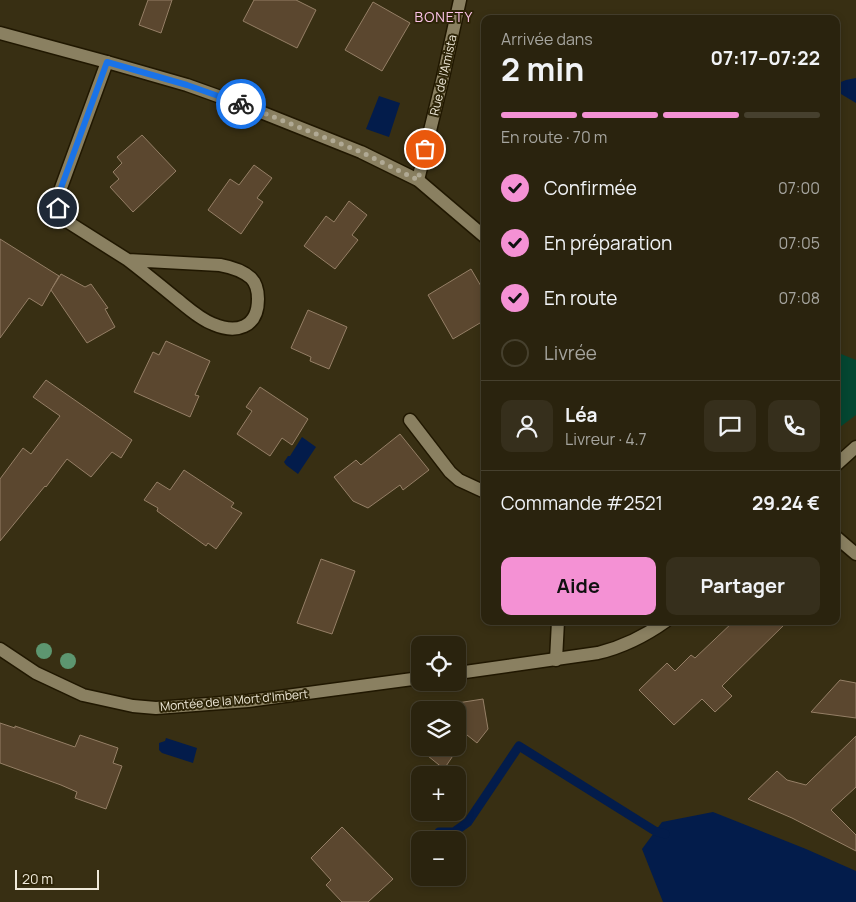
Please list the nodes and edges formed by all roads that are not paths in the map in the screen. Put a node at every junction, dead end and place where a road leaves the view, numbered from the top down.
1 (460, 0) edge
2 (0, 33) edge
3 (107, 62) junction
4 (418, 180) junction
5 (481, 234) edge
6 (128, 260) junction
7 (410, 420) dead end
8 (856, 447) edge
9 (840, 461) edge
10 (481, 490) edge
11 (840, 540) edge
12 (856, 554) edge
13 (558, 625) edge
14 (660, 625) edge
15 (0, 649) edge
16 (556, 660) junction
17 (466, 672) edge
18 (411, 679) edge

1 - 4 street, Rue de l'Amista
2 - 3 street
3 - 4 street
3 - 6 street
4 - 5 street
6 - 6 street
7 - 10 street
8 - 9 street
11 - 12 street
13 - 16 street
14 - 16 street
15 - 18 street, Montée de la Mort d'Imbert
16 - 17 street

